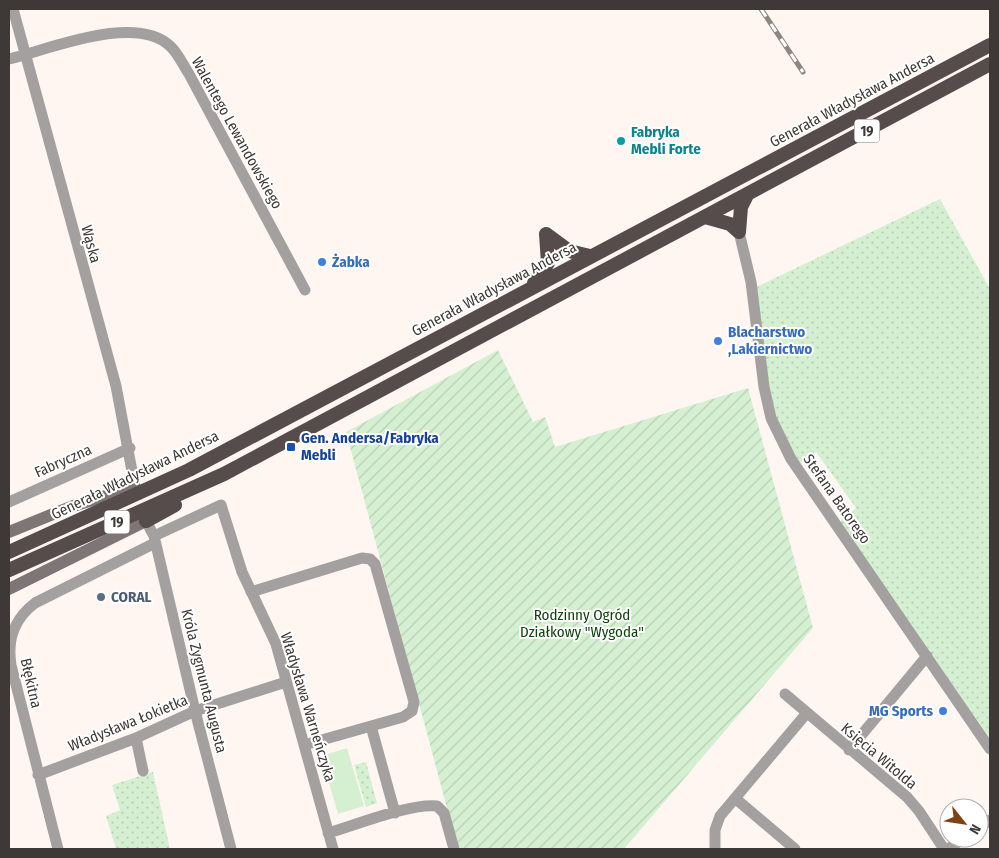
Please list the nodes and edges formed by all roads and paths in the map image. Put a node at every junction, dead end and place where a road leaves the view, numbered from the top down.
1 (13, 9) edge
2 (987, 46) edge
3 (24, 55) junction
4 (9, 59) edge
5 (989, 65) edge
6 (748, 195) junction
7 (705, 217) junction
8 (739, 232) junction
9 (590, 256) junction
10 (532, 287) junction
11 (305, 290) dead end
12 (130, 448) junction
13 (189, 470) junction
14 (224, 474) junction
15 (135, 487) junction
16 (9, 502) edge
17 (146, 521) junction
18 (9, 532) edge
19 (154, 539) junction
20 (9, 552) edge
21 (9, 570) edge
22 (9, 590) edge
23 (251, 592) junction
24 (927, 656) junction
25 (286, 682) junction
26 (785, 694) dead end
27 (195, 711) junction
28 (806, 714) junction
29 (370, 726) junction
30 (136, 738) junction
31 (304, 745) junction
32 (849, 750) junction
33 (990, 750) edge
34 (144, 771) dead end
35 (38, 774) junction
36 (736, 799) junction
37 (395, 813) junction
38 (328, 833) junction
39 (58, 849) edge
40 (231, 849) edge
41 (333, 849) edge
42 (454, 849) edge
43 (715, 849) edge
44 (795, 849) edge
45 (944, 849) edge

1 - 3 street, Wąska
2 - 9 highway, Generała Władysława Andersa / 19
3 - 4 street, Walentego Lewandowskiego
3 - 11 street, Walentego Lewandowskiego
3 - 12 street, Wąska
5 - 6 highway, Generała Władysława Andersa / 19
6 - 7 highway, Generała Władysława Andersa / 19
6 - 8 highway
7 - 8 highway
7 - 14 highway, Generała Władysława Andersa / 19
8 - 24 street, Stefana Batorego
9 - 10 highway, Generała Władysława Andersa / 19
9 - 10 highway
10 - 13 highway, Generała Władysława Andersa / 19
12 - 15 street, Wąska
12 - 16 street, Fabryczna
13 - 15 highway
13 - 20 highway, Generała Władysława Andersa / 19
14 - 17 highway
14 - 21 highway, Generała Władysława Andersa / 19
15 - 18 main road
17 - 19 street, Króla Zygmunta Augusta
17 - 22 main road
19 - 23 street, Władysława Warneńczyka
19 - 27 street, Króla Zygmunta Augusta
19 - 35 street, Błękitna
23 - 25 street, Władysława Warneńczyka
23 - 29 street
24 - 32 street
24 - 33 street, Stefana Batorego
25 - 27 street, Władysława Łokietka
25 - 31 street, Władysława Warneńczyka
26 - 28 street, Księcia Witolda
27 - 30 street, Władysława Łokietka
27 - 40 street, Króla Zygmunta Augusta
28 - 32 street, Księcia Witolda
28 - 36 street
29 - 31 street
29 - 37 street
30 - 34 street
30 - 35 street, Władysława Łokietka
31 - 38 street, Władysława Warneńczyka
32 - 45 street, Księcia Witolda
35 - 39 street, Błękitna
36 - 43 street
36 - 44 street
37 - 38 street
37 - 42 street
38 - 41 street, Władysława Warneńczyka

